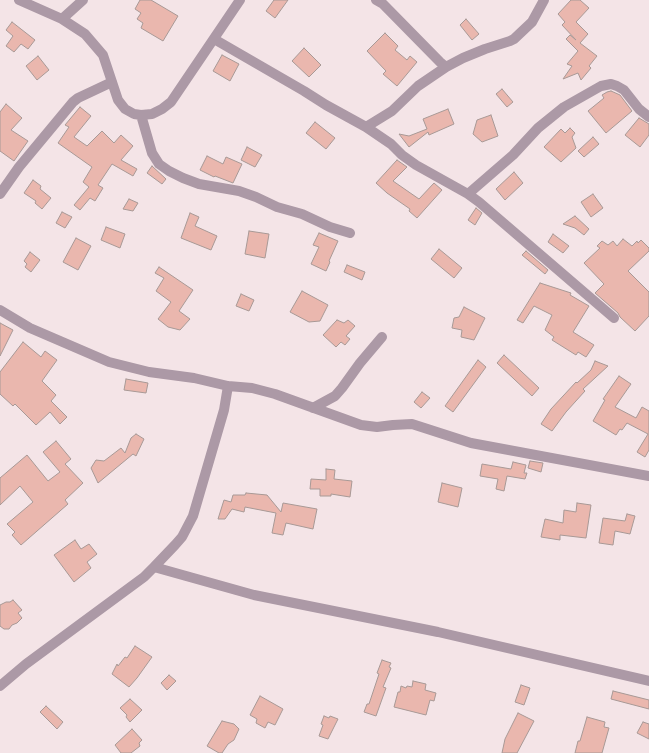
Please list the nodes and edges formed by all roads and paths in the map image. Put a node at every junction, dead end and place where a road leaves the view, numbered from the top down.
1 (19, 0) edge
2 (83, 0) edge
3 (240, 0) edge
4 (376, 0) edge
5 (544, 0) edge
6 (62, 19) junction
7 (214, 39) junction
8 (442, 67) junction
9 (112, 82) junction
10 (141, 115) junction
11 (649, 117) edge
12 (366, 127) junction
13 (0, 194) edge
14 (468, 194) junction
15 (350, 233) dead end
16 (0, 310) edge
17 (614, 318) dead end
18 (382, 337) dead end
19 (228, 386) junction
20 (313, 408) junction
21 (649, 476) edge
22 (154, 567) junction
23 (649, 681) edge
24 (0, 686) edge

1 - 6 street
2 - 6 street
3 - 7 street
4 - 8 street
5 - 8 street
6 - 9 street
7 - 10 street
7 - 12 street
8 - 12 street
9 - 10 street
9 - 13 street
10 - 15 street
11 - 14 street
12 - 14 street
14 - 17 street
16 - 19 street
18 - 20 street
19 - 20 street
19 - 22 street
20 - 21 street
22 - 23 street
22 - 24 street

